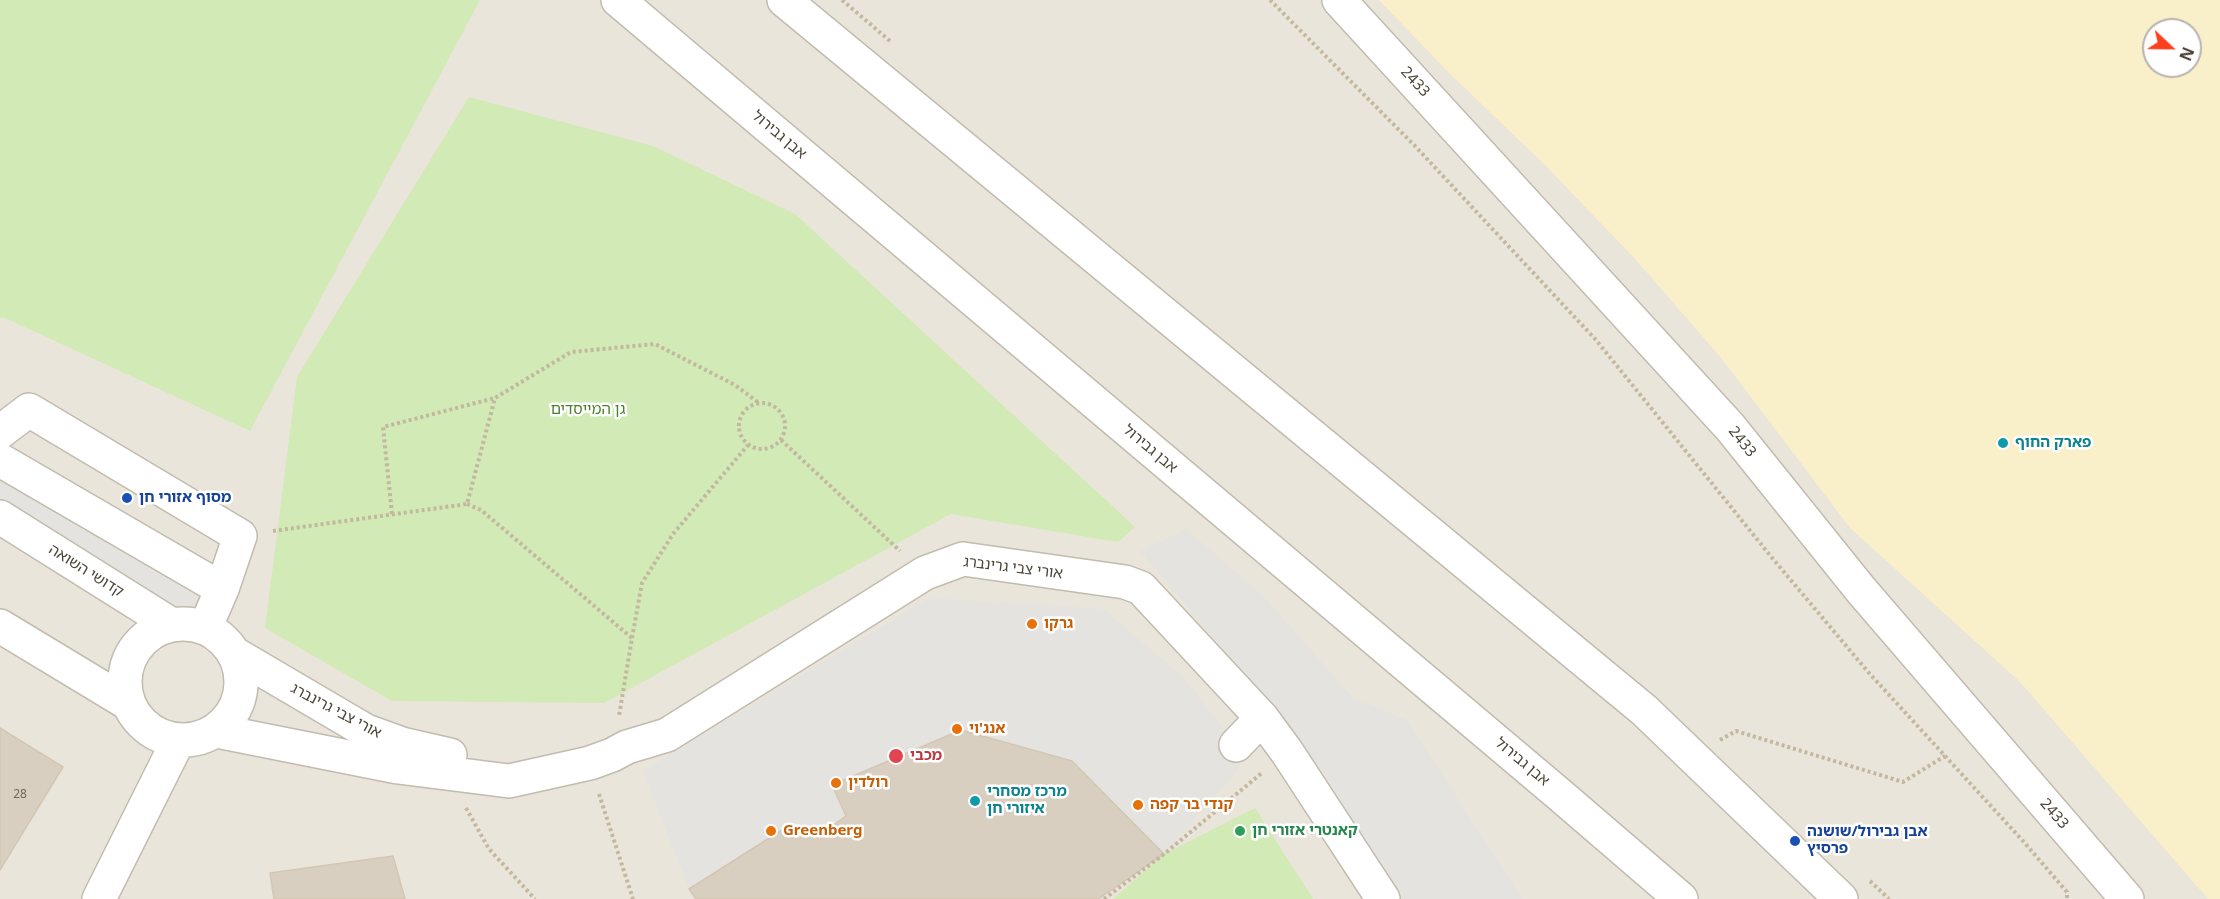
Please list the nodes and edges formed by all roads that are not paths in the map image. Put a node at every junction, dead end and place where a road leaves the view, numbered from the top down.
1 (618, 0) edge
2 (784, 0) edge
3 (1339, 0) edge
4 (0, 432) edge
5 (0, 460) edge
6 (0, 517) edge
7 (222, 589) junction
8 (172, 625) junction
9 (0, 626) edge
10 (205, 628) junction
11 (235, 654) junction
12 (129, 704) junction
13 (1262, 718) junction
14 (217, 730) junction
15 (178, 741) junction
16 (1236, 745) dead end
17 (509, 781) junction
18 (99, 899) edge
19 (1383, 899) edge
20 (1681, 899) edge
21 (1841, 899) edge
22 (2127, 899) edge

1 - 20 street, אבן גבירול
2 - 21 street
3 - 22 street, 2433
4 - 7 street
5 - 7 street
6 - 8 street, קדושי השואה
7 - 10 street
8 - 10 street
8 - 12 street
9 - 12 street
10 - 11 street
11 - 14 street
11 - 17 street, אורי צבי גרינברג
12 - 15 street
13 - 16 street
13 - 17 street, אורי צבי גרינברג
13 - 19 street, אורי צבי גרינברג
14 - 15 street
14 - 17 street, אורי צבי גרינברג
15 - 18 street

